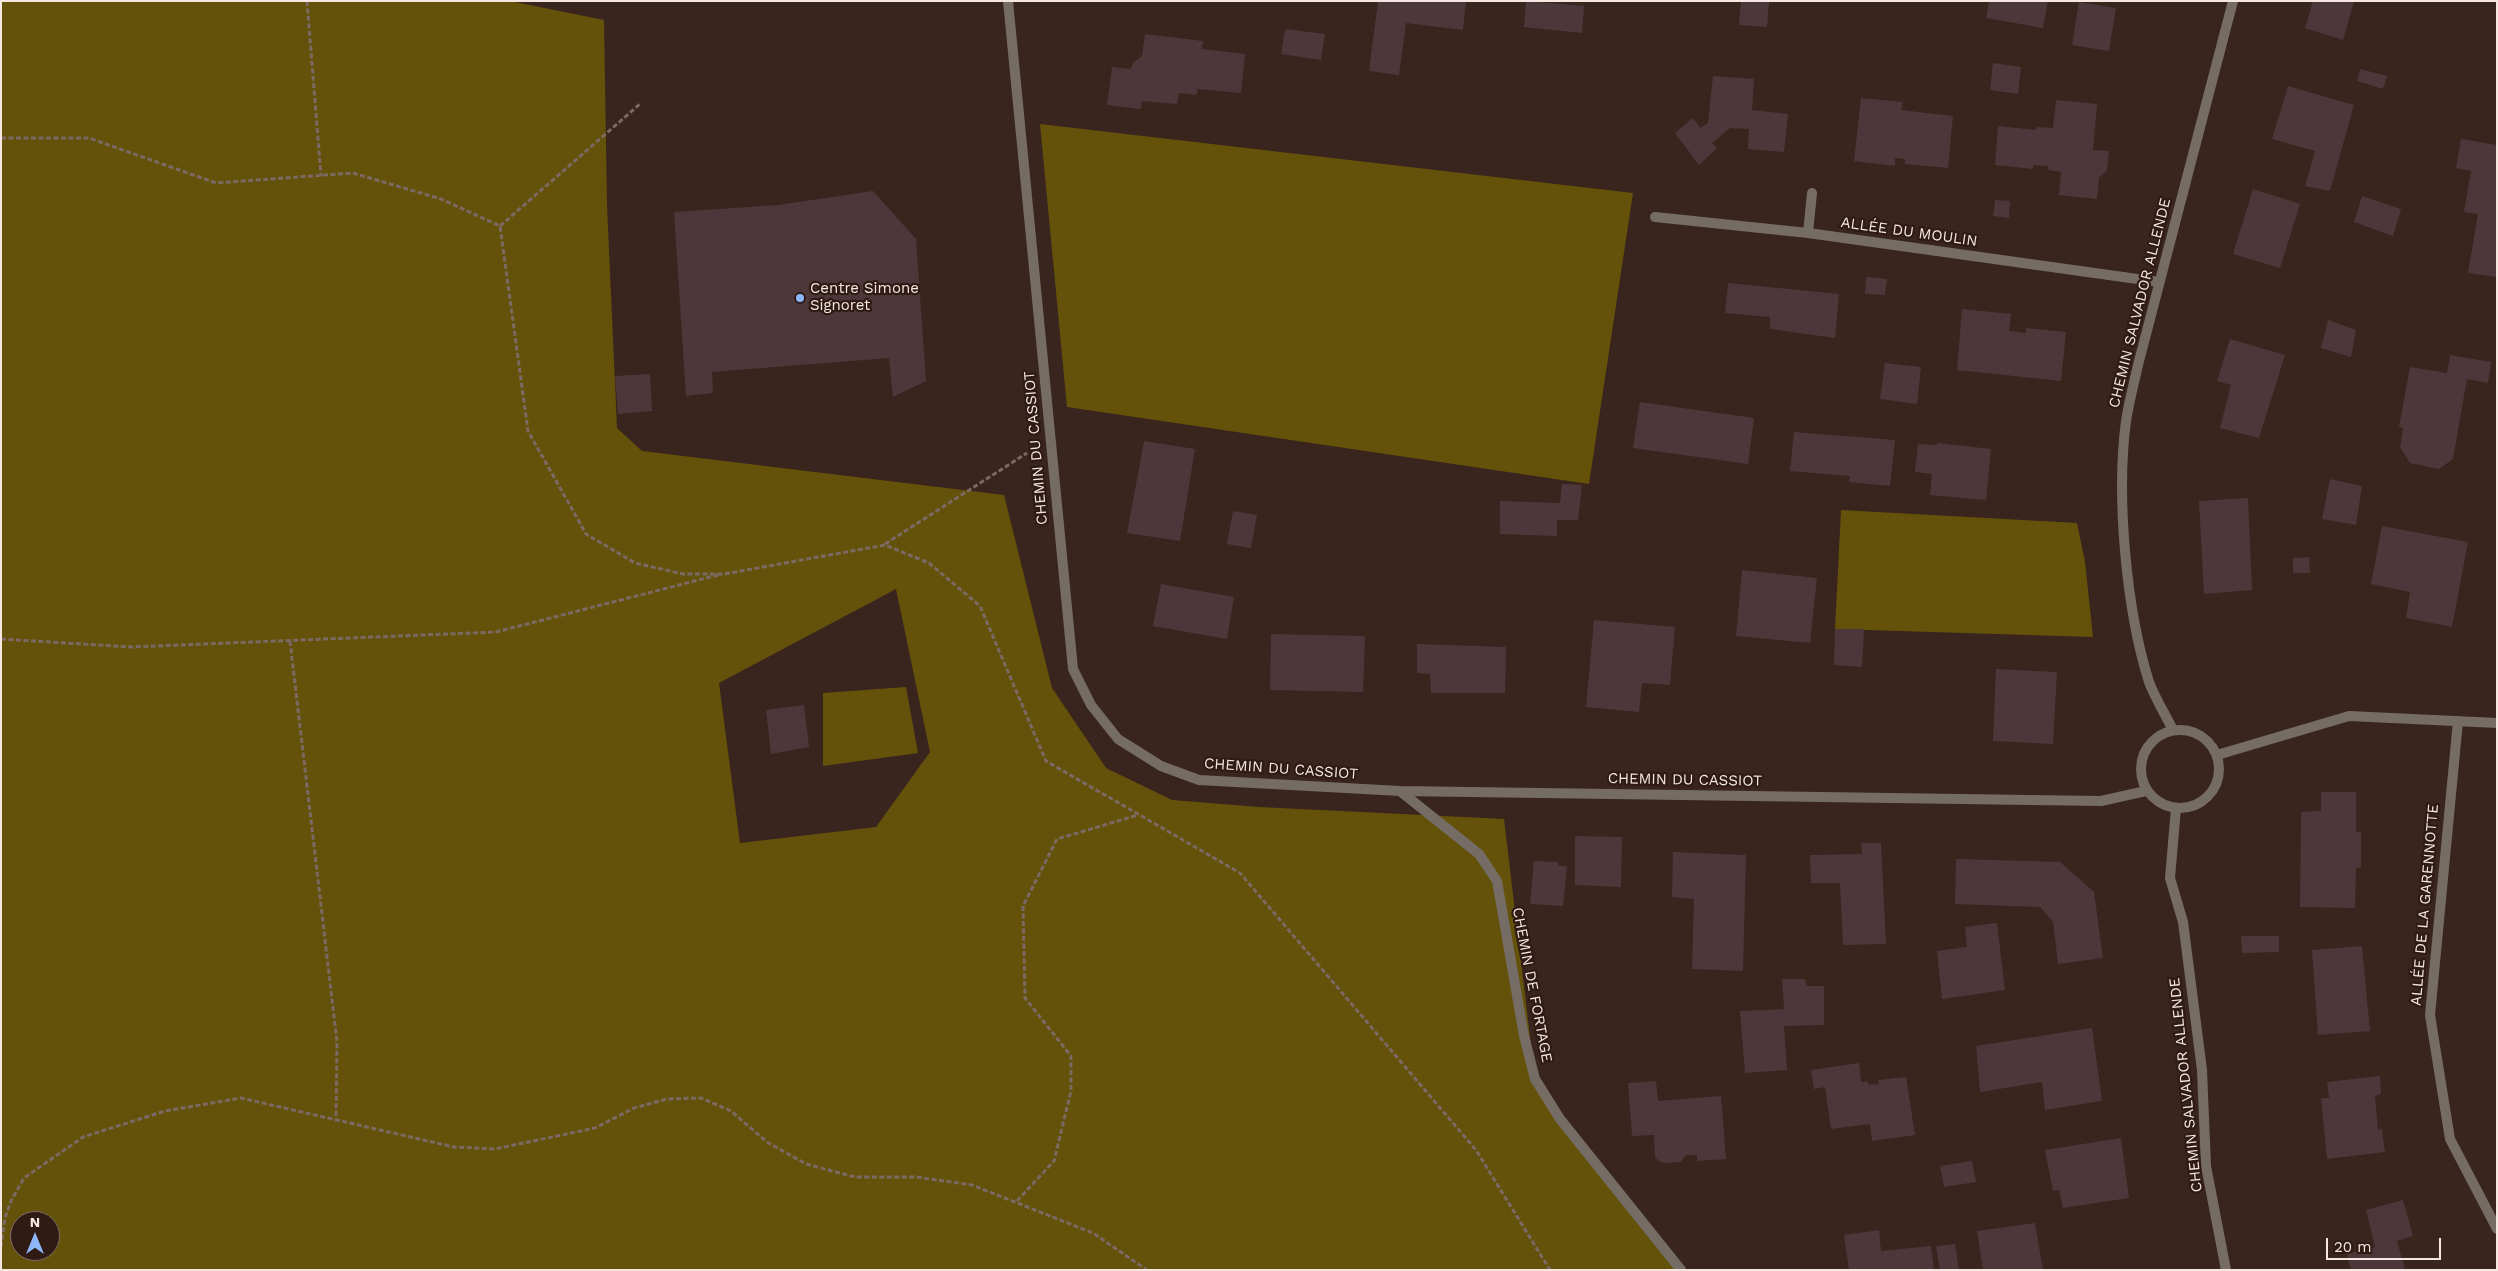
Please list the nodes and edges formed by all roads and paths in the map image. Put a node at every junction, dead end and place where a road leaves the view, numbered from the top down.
1 (307, 1) edge
2 (1008, 1) edge
3 (2233, 1) edge
4 (640, 104) dead end
5 (1, 138) edge
6 (321, 176) junction
7 (1812, 192) dead end
8 (1654, 217) dead end
9 (500, 226) junction
10 (1808, 233) junction
11 (2160, 282) junction
12 (1050, 438) junction
13 (885, 545) junction
14 (724, 574) junction
15 (1, 639) edge
16 (290, 641) junction
17 (2458, 721) junction
18 (2497, 723) edge
19 (2173, 730) junction
20 (2217, 755) junction
21 (1400, 791) junction
22 (2146, 791) junction
23 (2176, 808) junction
24 (1138, 815) junction
25 (336, 1120) junction
26 (1017, 1201) junction
27 (2497, 1229) edge
28 (1, 1247) edge
29 (1147, 1270) edge
30 (1550, 1270) edge
31 (1681, 1270) edge
32 (2226, 1270) edge

1 - 6 path
2 - 12 street, CHEMIN DU CASSIOT
3 - 11 street, CHEMIN SALVADOR ALLENDE
4 - 9 path
5 - 6 path
6 - 9 path
7 - 10 street
8 - 10 street, ALLÉE DU MOULIN
9 - 14 path
10 - 11 street, ALLÉE DU MOULIN
11 - 19 street, CHEMIN SALVADOR ALLENDE
12 - 13 path
12 - 21 street, CHEMIN DU CASSIOT
13 - 14 path
13 - 24 path
14 - 16 path
15 - 16 path
16 - 25 path
17 - 18 street
17 - 20 street
17 - 27 street, ALLÉE DE LA GARENNOTTE
19 - 20 street
19 - 22 street
20 - 23 street
21 - 22 street, CHEMIN DU CASSIOT
21 - 31 street, CHEMIN DE FORTAGE
22 - 23 street
23 - 32 street, CHEMIN SALVADOR ALLENDE
24 - 26 path
24 - 30 path
25 - 26 path
25 - 28 path
26 - 29 path

